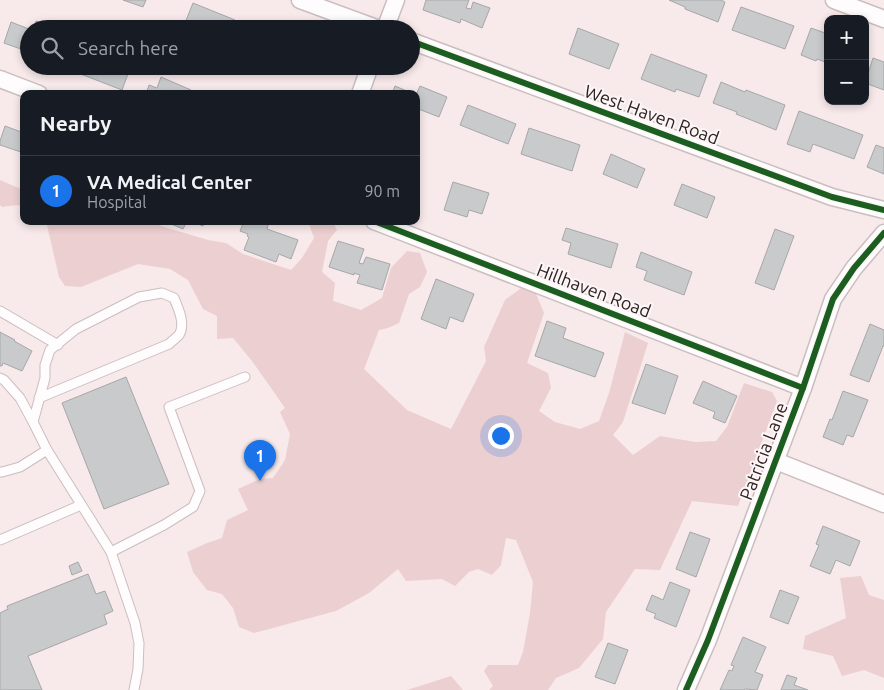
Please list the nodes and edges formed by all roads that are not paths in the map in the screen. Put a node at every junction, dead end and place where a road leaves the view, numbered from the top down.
1 (300, 0) edge
2 (396, 0) edge
3 (834, 0) edge
4 (884, 19) edge
5 (354, 20) edge
6 (388, 20) edge
7 (420, 44) edge
8 (367, 75) edge
9 (0, 79) edge
10 (28, 90) edge
11 (361, 90) edge
12 (884, 210) edge
13 (384, 225) edge
14 (884, 233) edge
15 (0, 311) edge
16 (58, 345) junction
17 (245, 377) dead end
18 (0, 378) edge
19 (803, 388) junction
20 (39, 398) junction
21 (34, 422) junction
22 (47, 450) junction
23 (776, 461) junction
24 (0, 472) edge
25 (884, 504) edge
26 (82, 505) junction
27 (0, 540) edge
28 (111, 552) junction
29 (134, 690) edge
30 (686, 690) edge

1 - 5 street
2 - 6 street
3 - 4 street
7 - 12 street, West Haven Road
8 - 11 street
9 - 10 street
13 - 19 street, Hillhaven Road
14 - 19 street, Patricia Lane
15 - 16 lane
16 - 20 lane
16 - 20 lane
17 - 28 lane
18 - 21 lane
19 - 23 street, Patricia Lane
20 - 21 lane
21 - 22 lane
22 - 24 lane
22 - 26 lane
23 - 25 street
23 - 30 street, Patricia Lane
26 - 27 lane
26 - 28 lane
28 - 29 lane

